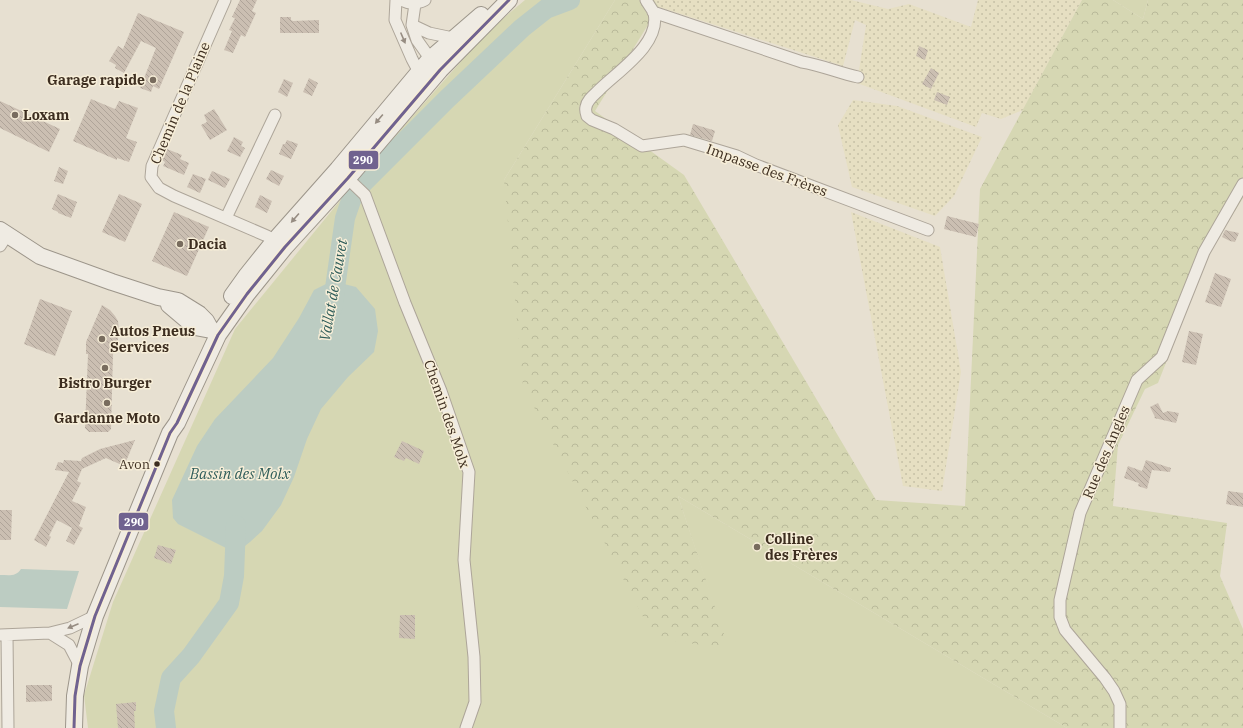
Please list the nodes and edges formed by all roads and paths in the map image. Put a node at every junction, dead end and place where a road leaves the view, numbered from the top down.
1 (225, 0) edge
2 (396, 0) edge
3 (402, 0) edge
4 (501, 0) edge
5 (509, 0) edge
6 (646, 0) edge
7 (420, 2) edge
8 (653, 12) junction
9 (412, 26) junction
10 (453, 38) junction
11 (435, 64) junction
12 (858, 77) dead end
13 (422, 79) junction
14 (275, 115) dead end
15 (350, 181) junction
16 (1243, 184) edge
17 (226, 218) junction
18 (928, 230) dead end
19 (2, 237) edge
20 (280, 244) junction
21 (214, 333) junction
22 (95, 616) junction
23 (50, 633) junction
24 (4, 635) edge
25 (80, 666) junction
26 (8, 728) edge
27 (74, 728) edge
28 (466, 728) edge
29 (1120, 728) edge

1 - 17 street, Chemin de la Plaine
2 -> 13 street
3 - 7 street
4 - 10 main road
5 - 11 main road
6 - 8 street
7 - 9 street
8 - 12 street
8 - 18 street, Impasse des Frères
9 - 10 street
9 - 11 street
10 - 11 main road
11 - 13 main road
13 - 15 main road
14 - 17 street
15 - 20 main road
15 - 28 street, Chemin des Molx
16 - 29 street, Rue des Angles
17 - 20 street, Chemin de la Plaine
19 - 21 main road
20 - 21 main road
21 - 22 main road
22 -> 23 street
22 - 25 main road
23 - 24 street
23 - 25 street
24 - 26 street
25 - 27 main road

